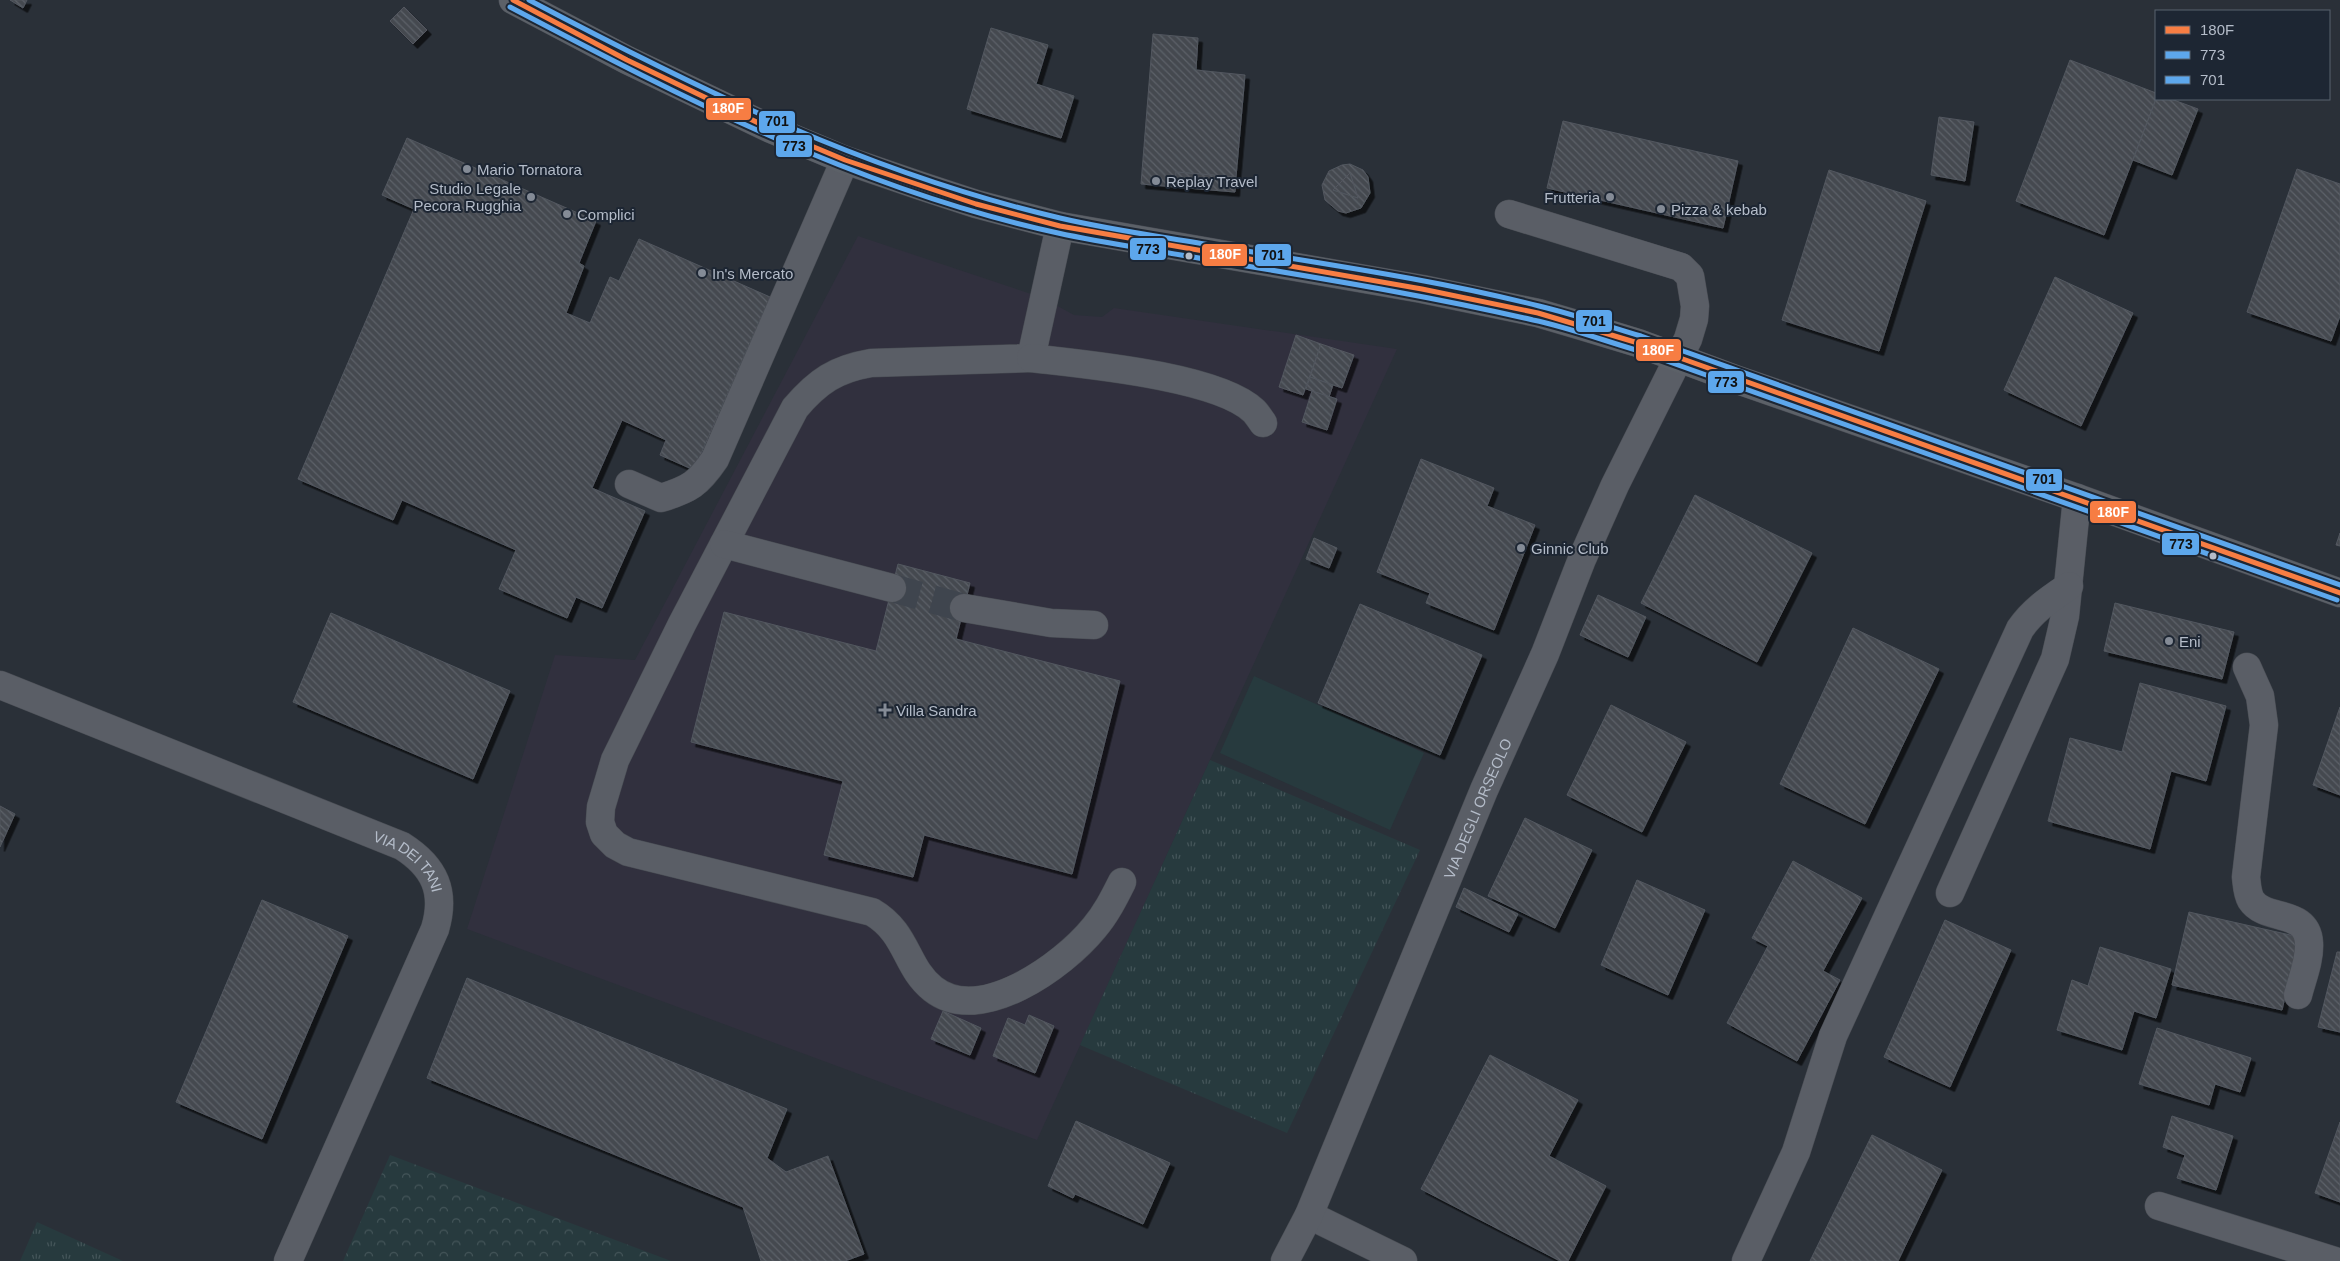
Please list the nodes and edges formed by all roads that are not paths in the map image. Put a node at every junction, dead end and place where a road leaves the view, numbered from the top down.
1 (513, 0) edge
2 (845, 160) junction
3 (1509, 214) dead end
4 (1060, 226) junction
5 (1031, 358) junction
6 (1679, 358) junction
7 (1263, 423) dead end
8 (629, 484) dead end
9 (2077, 498) junction
10 (724, 544) junction
11 (2068, 586) junction
12 (892, 588) tunnel mouth
13 (2340, 593) edge
14 (964, 608) tunnel mouth
15 (1094, 625) dead end
16 (2247, 667) dead end
17 (0, 685) edge
18 (1122, 882) dead end
19 (1950, 893) dead end
20 (2298, 995) dead end
21 (2159, 1206) dead end
22 (1309, 1215) junction
23 (288, 1261) edge
24 (1285, 1261) edge
25 (1403, 1261) edge
26 (1746, 1261) edge
27 (2335, 1261) edge

1 - 2 main road
2 - 4 main road
2 - 8 street
3 - 6 street, VIA DEGLI ORSEOLO
4 - 5 street
4 - 6 main road
5 - 7 street
5 - 10 street
6 - 9 main road
6 - 22 street, VIA DEGLI ORSEOLO
9 - 11 street
9 - 13 main road
10 - 12 street
10 - 18 street
11 - 19 street
11 - 26 street
14 - 15 street
16 - 20 street
17 - 23 street, VIA DEI TANI
21 - 27 street
22 - 24 street, VIA DEGLI ORSEOLO
22 - 25 street

